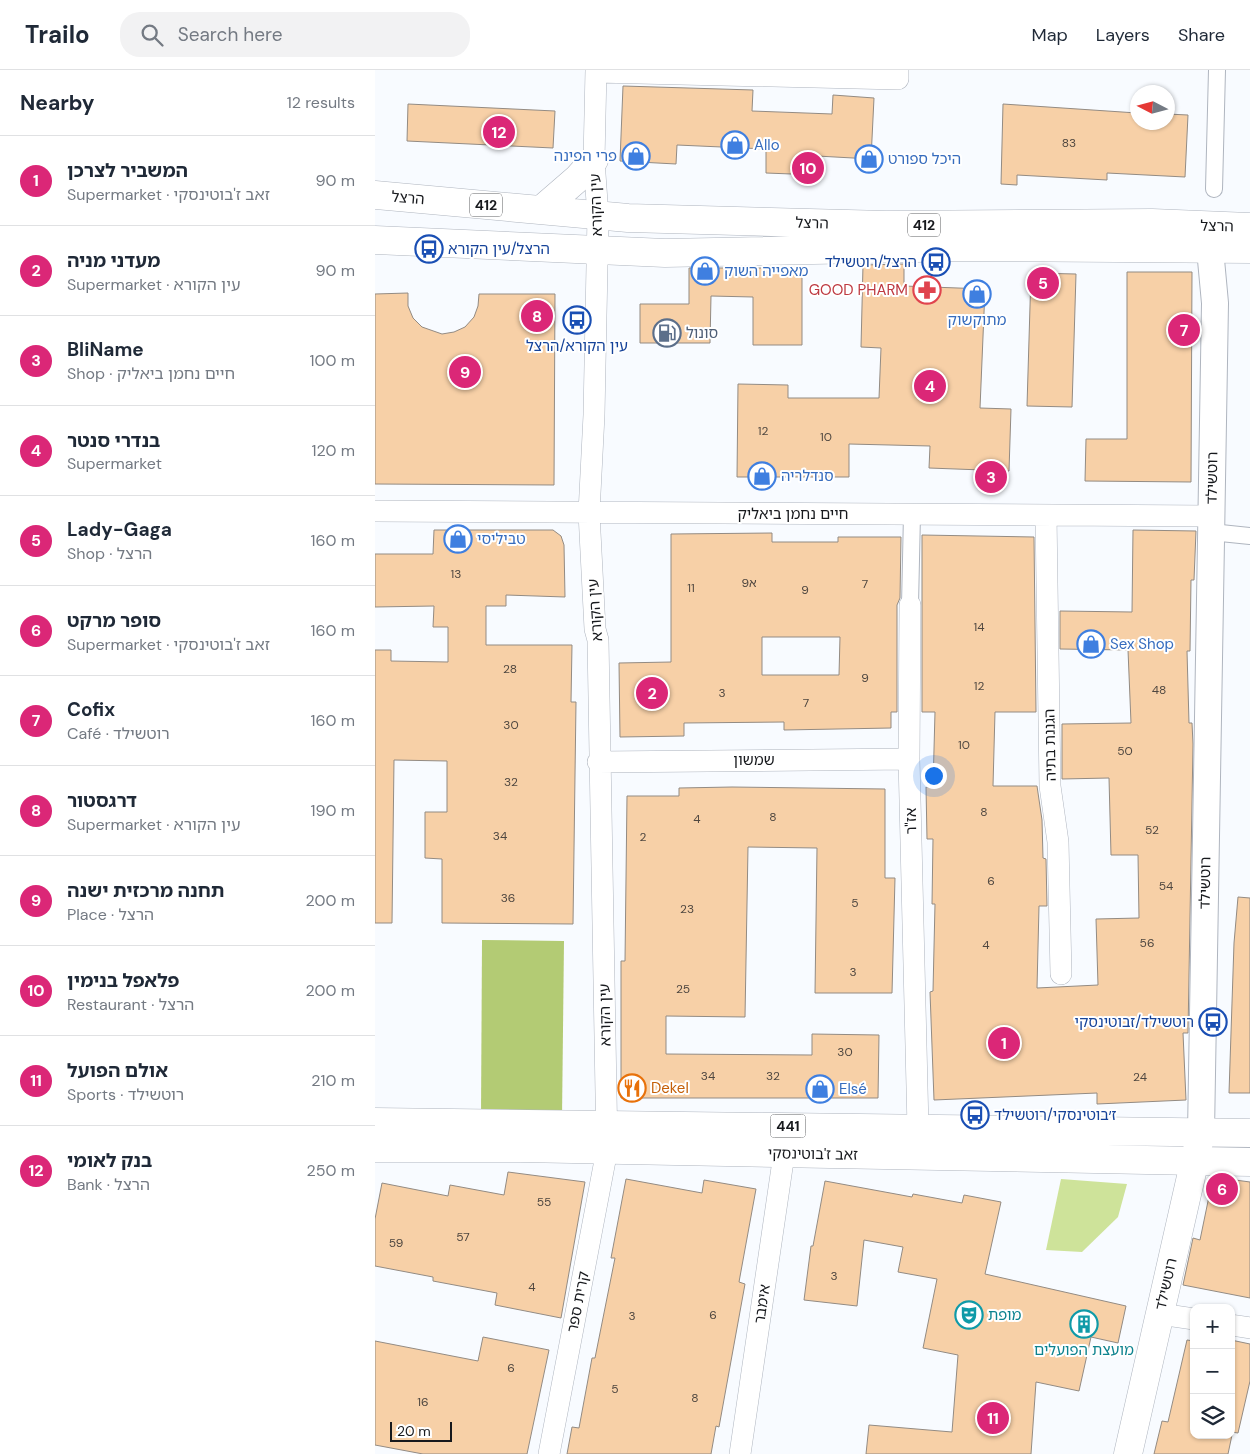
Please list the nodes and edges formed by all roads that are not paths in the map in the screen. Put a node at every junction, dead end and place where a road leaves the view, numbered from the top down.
1 (1217, 70) edge
2 (596, 71) edge
3 (898, 75) edge
4 (594, 160) junction
5 (1214, 189) dead end
6 (375, 196) edge
7 (541, 210) junction
8 (598, 216) junction
9 (375, 240) edge
10 (1231, 245) edge
11 (597, 251) junction
12 (375, 511) edge
13 (589, 513) junction
14 (911, 514) junction
15 (1046, 515) junction
16 (1211, 524) junction
17 (1250, 536) edge
18 (910, 605) joint
19 (909, 759) junction
20 (599, 762) junction
21 (1061, 974) dead end
22 (375, 1122) edge
23 (918, 1128) junction
24 (1201, 1133) junction
25 (1250, 1133) edge
26 (607, 1137) junction
27 (375, 1148) edge
28 (784, 1154) junction
29 (1194, 1162) junction
30 (1250, 1162) edge
31 (1160, 1314) junction
32 (1190, 1318) edge
33 (1235, 1326) edge
34 (1250, 1328) edge
35 (549, 1454) edge
36 (740, 1454) edge
37 (1128, 1454) edge

1 - 5 street
2 - 3 street
2 - 4 street, עין הקורא
4 - 7 main road
4 - 8 street, עין הקורא
6 - 7 main road, הרצל / 412
7 - 8 main road, הרצל / 412
8 - 10 main road, הרצל / 412
8 - 11 street, עין הקורא
9 - 11 main road, הרצל / 412
10 - 11 main road, הרצל / 412
10 - 16 street, רוטשילד
11 - 13 street, עין הקורא
12 - 13 street, חיים נחמן ביאליק
13 - 14 street, חיים נחמן ביאליק
13 - 20 street, עין הקורא
14 - 15 street, חיים נחמן ביאליק
14 - 18 street, אז"ר
15 - 16 street, חיים נחמן ביאליק
15 - 21 street, הגננת בתיה
16 - 17 street
16 - 24 street, רוטשילד
18 - 19 street, אז"ר
19 - 20 street, שמשון
19 - 23 street, אז"ר
20 - 26 street, עין הקורא
22 - 26 main road, זאב ז'בוטינסקי / 441
23 - 24 main road, זאב ז'בוטינסקי / 441
23 - 26 main road, זאב ז'בוטינסקי / 441
24 - 25 main road, זאב ז'בוטינסקי / 441
24 - 29 main road, רוטשילד
26 - 27 main road, זאב ז'בוטינסקי / 441
26 - 28 main road, זאב ז'בוטינסקי / 441
26 - 35 street, קרית ספר
28 - 29 main road, זאב ז'בוטינסקי / 441
28 - 36 street, אימבר
29 - 30 main road, זאב ז'בוטינסקי / 441
29 - 31 main road, רוטשילד
31 - 32 street
31 - 37 main road, רוטשילד
33 - 34 street

